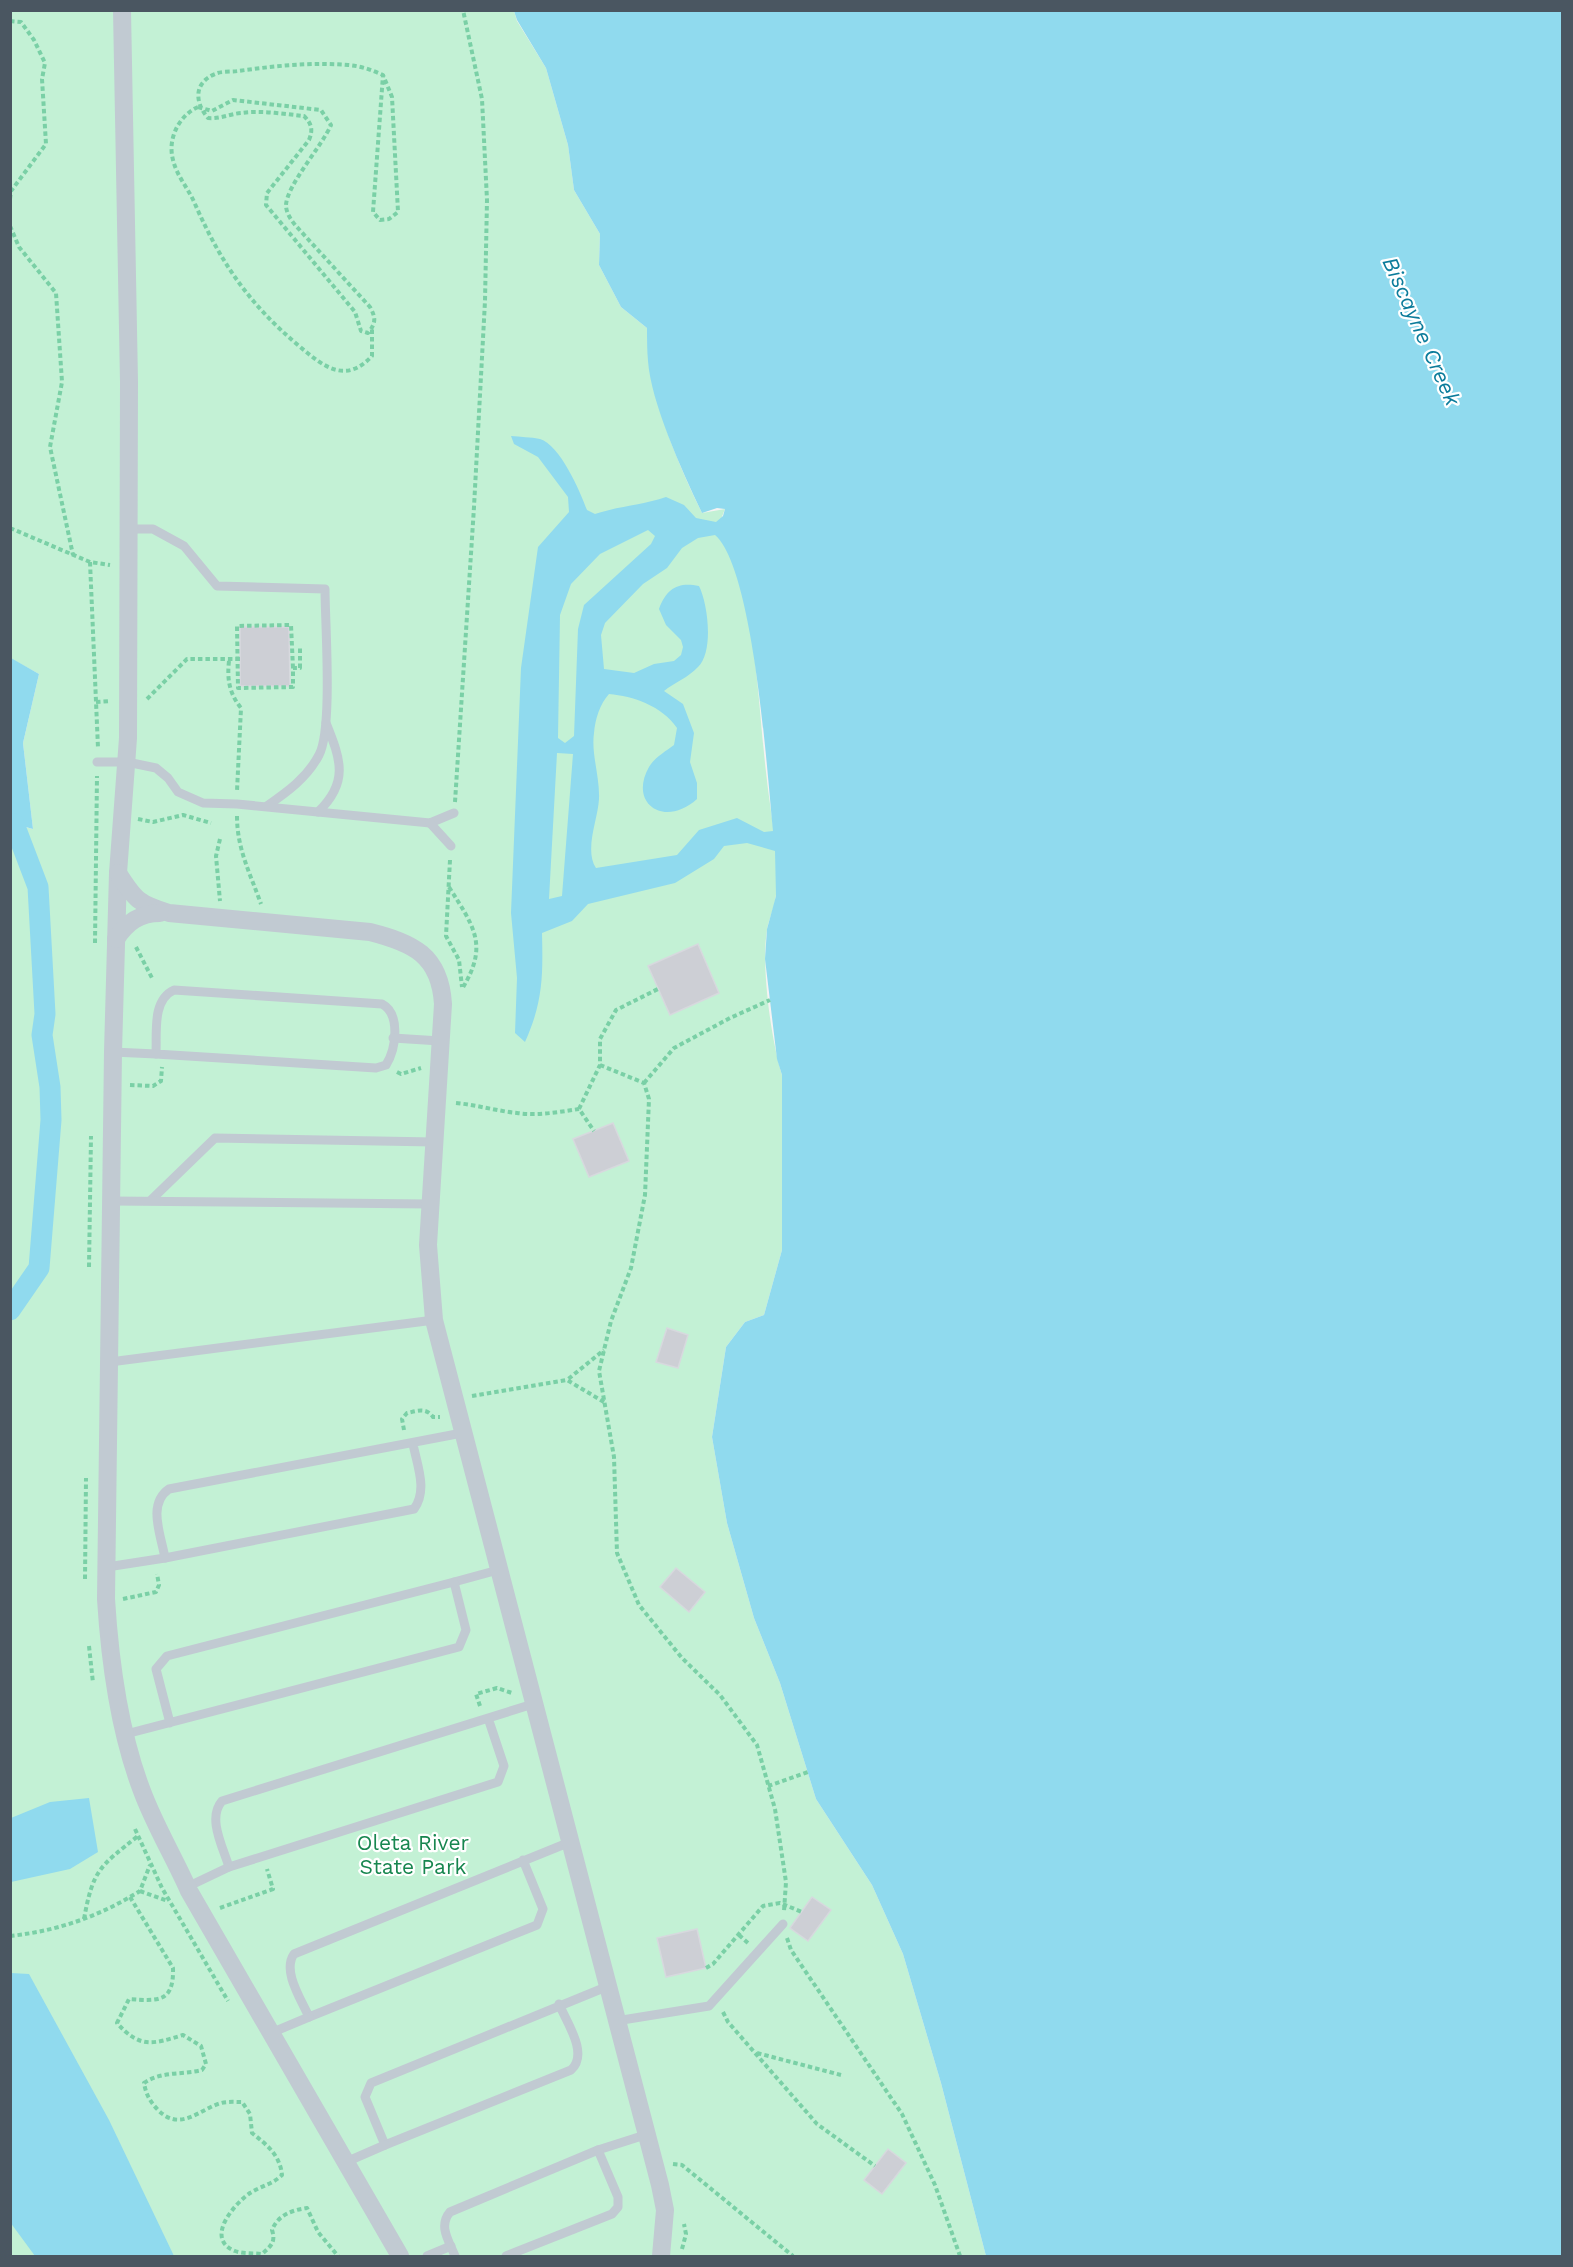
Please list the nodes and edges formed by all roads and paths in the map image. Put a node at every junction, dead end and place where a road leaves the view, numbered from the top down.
1 (122, 10) edge
2 (463, 10) edge
3 (10, 21) edge
4 (383, 75) junction
5 (198, 107) junction
6 (10, 199) edge
7 (10, 226) edge
8 (372, 328) junction
9 (10, 528) edge
10 (128, 529) junction
11 (73, 555) junction
12 (90, 562) junction
13 (128, 568) junction
14 (300, 646) dead end
15 (239, 659) junction
16 (293, 668) junction
17 (128, 698) junction
18 (96, 702) junction
19 (326, 723) junction
20 (97, 762) junction
21 (127, 762) junction
22 (267, 806) junction
23 (318, 812) junction
24 (454, 813) joint
25 (123, 816) junction
26 (211, 823) dead end
27 (430, 823) junction
28 (220, 839) dead end
29 (451, 846) joint
30 (118, 873) junction
31 (449, 887) junction
32 (168, 913) junction
33 (222, 917) junction
34 (120, 932) junction
35 (95, 945) dead end
36 (153, 980) dead end
37 (462, 989) junction
38 (658, 989) dead end
39 (462, 998) dead end
40 (770, 1000) dead end
41 (393, 1038) junction
42 (440, 1041) junction
43 (113, 1052) junction
44 (156, 1054) junction
45 (386, 1065) junction
46 (600, 1065) junction
47 (431, 1067) dead end
48 (644, 1083) junction
49 (120, 1085) dead end
50 (458, 1091) dead end
51 (437, 1101) junction
52 (457, 1103) junction
53 (579, 1109) junction
54 (456, 1114) dead end
55 (91, 1127) dead end
56 (594, 1131) dead end
57 (434, 1142) junction
58 (152, 1200) junction
59 (111, 1202) junction
60 (429, 1204) junction
61 (89, 1269) dead end
62 (434, 1320) junction
63 (604, 1350) junction
64 (110, 1362) junction
65 (567, 1380) junction
66 (470, 1386) dead end
67 (472, 1396) junction
68 (453, 1398) junction
69 (604, 1402) junction
70 (474, 1404) dead end
71 (446, 1418) dead end
72 (462, 1433) junction
73 (413, 1443) junction
74 (86, 1475) dead end
75 (165, 1558) junction
76 (154, 1560) junction
77 (107, 1567) junction
78 (498, 1570) junction
79 (454, 1582) junction
80 (86, 1587) dead end
81 (114, 1599) dead end
82 (89, 1644) dead end
83 (95, 1689) dead end
84 (518, 1691) dead end
85 (477, 1694) dead end
86 (533, 1704) junction
87 (488, 1718) junction
88 (170, 1723) junction
89 (126, 1734) junction
90 (808, 1772) dead end
91 (768, 1786) junction
92 (134, 1826) dead end
93 (138, 1836) junction
94 (162, 1837) junction
95 (570, 1842) junction
96 (263, 1857) junction
97 (523, 1860) junction
98 (150, 1864) junction
99 (229, 1868) junction
100 (188, 1889) junction
101 (141, 1891) junction
102 (130, 1897) junction
103 (169, 1901) junction
104 (785, 1904) junction
105 (217, 1909) dead end
106 (802, 1912) dead end
107 (84, 1919) junction
108 (783, 1924) junction
109 (739, 1935) junction
110 (13, 1936) edge
111 (758, 1952) junction
112 (706, 1968) dead end
113 (606, 1987) junction
114 (729, 2003) dead end
115 (559, 2004) junction
116 (232, 2008) dead end
117 (309, 2017) junction
118 (616, 2021) junction
119 (271, 2033) junction
120 (757, 2053) junction
121 (841, 2075) dead end
122 (645, 2135) junction
123 (385, 2145) junction
124 (598, 2150) junction
125 (651, 2158) junction
126 (346, 2162) junction
127 (875, 2166) dead end
128 (451, 2246) junction
129 (338, 2256) edge
130 (400, 2256) edge
131 (427, 2256) edge
132 (455, 2256) edge
133 (506, 2256) edge
134 (662, 2256) edge
135 (793, 2256) edge
136 (960, 2256) edge

1 - 10 street
2 - 24 path
3 - 6 path
4 - 4 path
4 - 5 path
5 - 8 path
5 - 8 path
5 - 8 path
7 - 11 path
9 - 11 path
10 - 13 street
10 - 19 lane
11 - 12 path
12 - 13 path
12 - 18 path
13 - 17 street
14 - 16 path
15 - 16 path
15 - 16 path
15 - 17 path
17 - 18 path
17 - 21 street
18 - 20 path
19 - 22 lane
19 - 23 lane
20 - 21 lane
20 - 35 path
21 - 22 lane
21 - 25 street
22 - 23 lane
23 - 27 lane
24 - 27 lane
25 - 26 path
25 - 30 street
27 - 29 lane
28 - 33 path
29 - 31 path
30 - 32 street
30 - 34 street
31 - 37 path
31 - 37 path
32 - 33 street
32 - 34 street
33 - 42 street
34 - 36 path
34 - 43 street
37 - 39 path
38 - 46 path
40 - 48 path
41 - 42 lane
41 - 44 lane
41 - 45 lane
42 - 51 street
43 - 44 lane
43 - 59 street
44 - 45 lane
44 - 49 path
45 - 47 path
46 - 48 path
46 - 53 path
48 - 63 path
50 - 52 path
51 - 52 path
51 - 57 street
52 - 53 path
52 - 54 path
53 - 56 path
55 - 61 path
57 - 58 lane
57 - 60 street
58 - 59 lane
58 - 60 lane
59 - 64 street
60 - 62 street
62 - 64 lane
62 - 68 street
63 - 65 path
63 - 69 path
64 - 77 street
65 - 67 path
65 - 69 path
66 - 67 path
67 - 68 path
67 - 70 path
68 - 72 street
69 - 91 path
71 - 73 path
72 - 73 lane
72 - 78 street
73 - 75 lane
73 - 75 lane
74 - 80 path
75 - 76 lane
76 - 77 lane
76 - 81 path
77 - 89 street
78 - 79 lane
78 - 86 street
79 - 88 lane
79 - 88 lane
82 - 83 path
84 - 85 path
86 - 87 lane
86 - 95 street
87 - 96 lane
87 - 99 lane
88 - 89 lane
89 - 94 street
90 - 91 path
91 - 104 path
92 - 93 path
93 - 98 path
93 - 107 path
94 - 98 path
94 - 100 street
95 - 97 lane
95 - 113 street
96 - 99 lane
96 - 105 path
97 - 117 lane
97 - 117 lane
98 - 101 path
98 - 103 path
99 - 100 lane
100 - 103 path
100 - 119 street
101 - 102 path
101 - 103 path
102 - 107 path
102 - 129 path
103 - 116 path
104 - 106 path
104 - 108 path
104 - 109 path
107 - 110 path
108 - 111 lane
108 - 136 path
109 - 111 path
109 - 112 path
111 - 118 lane
113 - 115 lane
113 - 118 street
114 - 120 path
115 - 123 lane
115 - 123 lane
117 - 119 lane
118 - 122 street
119 - 126 street
120 - 121 path
120 - 127 path
122 - 124 lane
122 - 125 street
123 - 126 lane
124 - 128 lane
124 - 133 lane
125 - 134 street
125 - 135 path
126 - 130 street
128 - 131 lane
128 - 132 lane

